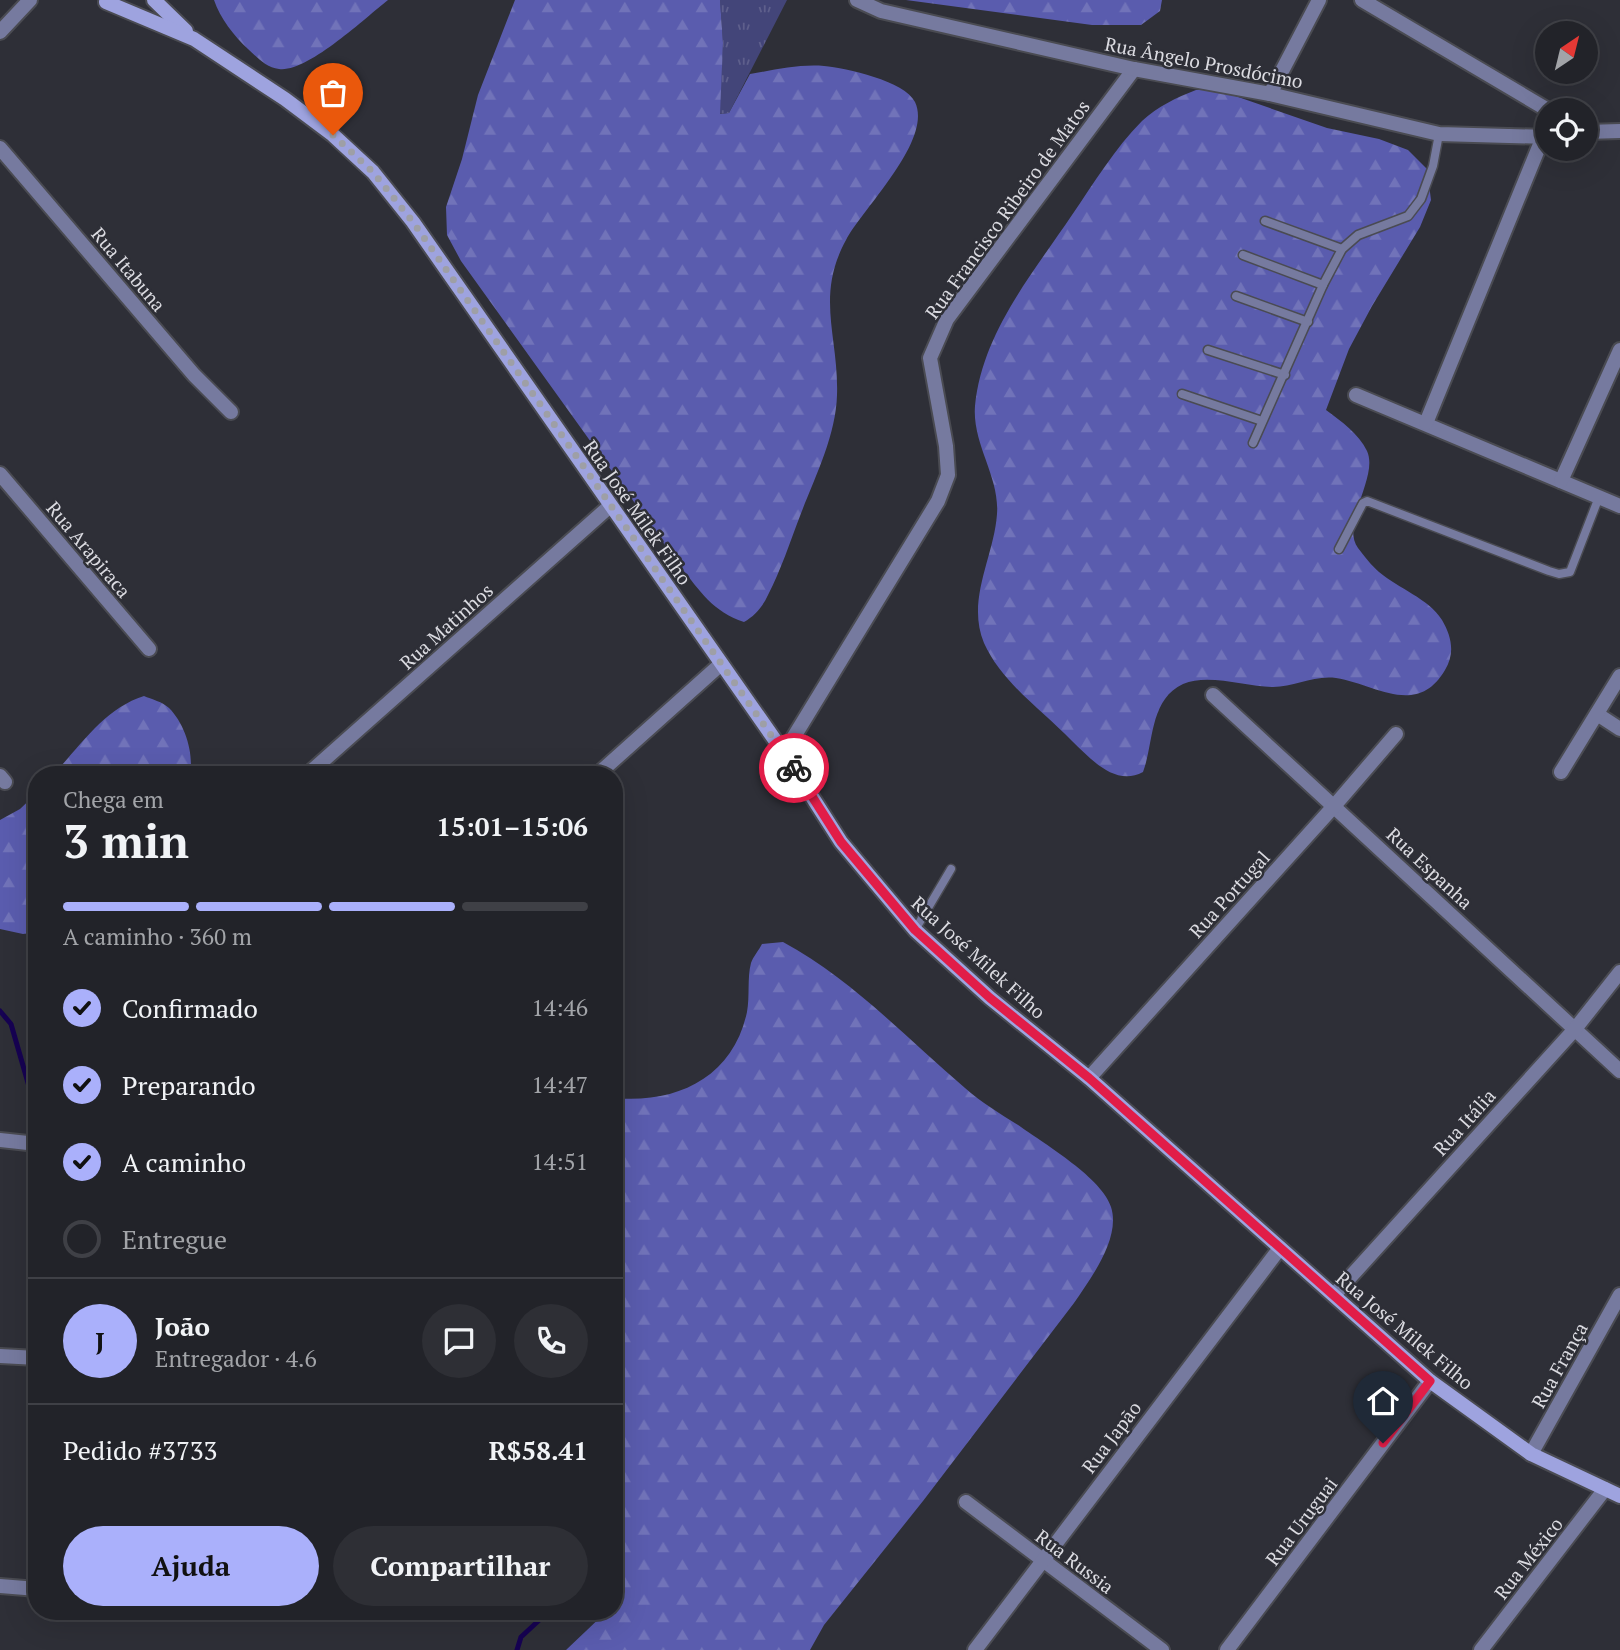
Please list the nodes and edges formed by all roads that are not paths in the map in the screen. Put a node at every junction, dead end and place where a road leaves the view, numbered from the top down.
1 (30, 0) edge
2 (123, 0) edge
3 (154, 0) edge
4 (857, 0) edge
5 (1319, 0) edge
6 (1362, 0) edge
7 (104, 1) edge
8 (0, 32) edge
9 (194, 39) junction
10 (1134, 69) junction
11 (1270, 94) junction
12 (1535, 102) edge
13 (1620, 131) edge
14 (1598, 132) edge
15 (1438, 134) junction
16 (1535, 137) edge
17 (0, 148) edge
18 (1535, 161) edge
19 (1265, 221) dead end
20 (1342, 249) junction
21 (1243, 255) dead end
22 (1323, 285) junction
23 (1236, 296) dead end
24 (1308, 322) junction
25 (1620, 350) edge
26 (1209, 351) dead end
27 (1285, 375) junction
28 (1182, 394) dead end
29 (1356, 395) dead end
30 (231, 412) dead end
31 (1262, 421) junction
32 (1426, 423) junction
33 (1252, 443) dead end
34 (0, 474) edge
35 (1561, 481) junction
36 (1599, 497) junction
37 (610, 506) junction
38 (1620, 506) edge
39 (1339, 549) dead end
40 (149, 649) dead end
41 (721, 664) junction
42 (1620, 676) edge
43 (1213, 695) dead end
44 (1597, 714) junction
45 (1620, 729) edge
46 (1396, 734) dead end
47 (784, 753) junction
48 (317, 766) edge
49 (607, 766) edge
50 (1561, 772) dead end
51 (1335, 805) junction
52 (951, 869) dead end
53 (915, 930) junction
54 (1620, 972) edge
55 (1575, 1029) junction
56 (1620, 1071) edge
57 (1089, 1078) junction
58 (0, 1140) edge
59 (28, 1143) edge
60 (1280, 1248) junction
61 (1620, 1295) edge
62 (1334, 1296) junction
63 (0, 1356) edge
64 (28, 1358) edge
65 (1430, 1381) junction
66 (1531, 1454) junction
67 (1605, 1489) junction
68 (1620, 1496) edge
69 (965, 1502) dead end
70 (1041, 1560) junction
71 (0, 1586) edge
72 (28, 1588) edge
73 (975, 1650) edge
74 (1162, 1650) edge
75 (1227, 1650) edge
76 (1481, 1650) edge

1 - 8 street
2 - 7 main road
3 - 9 main road, Rua José Milek Filho
4 - 10 street, Rua Ângelo Prosdócimo
5 - 11 street
6 - 12 street
7 - 9 main road, Rua José Milek Filho
9 - 37 main road, Rua José Milek Filho
10 - 11 street, Rua Ângelo Prosdócimo
10 - 47 street, Rua Francisco Ribeiro de Matos
11 - 15 street, Rua Ângelo Prosdócimo
13 - 14 street
15 - 16 street, Rua Ângelo Prosdócimo
15 - 20 lane
17 - 30 street, Rua Itabuna
18 - 32 street
19 - 20 lane
20 - 22 lane
21 - 22 lane
22 - 24 lane
23 - 24 lane
24 - 27 lane
25 - 35 street
26 - 27 lane
27 - 31 lane
28 - 31 lane
29 - 32 street
31 - 33 lane
32 - 35 street
34 - 40 street, Rua Arapiraca
35 - 36 street
36 - 38 street
36 - 39 lane
37 - 41 main road, Rua José Milek Filho
37 - 48 street, Rua Matinhos
41 - 47 main road, Rua José Milek Filho
41 - 49 street
42 - 44 street
43 - 51 street, Rua Espanha
44 - 45 street
44 - 50 street
46 - 51 street, Rua Portugal
47 - 53 main road, Rua José Milek Filho
51 - 55 street, Rua Espanha
51 - 57 street, Rua Portugal
52 - 53 lane
53 - 57 main road, Rua José Milek Filho
54 - 55 street, Rua Itália
55 - 56 street, Rua Espanha
55 - 62 street, Rua Itália
57 - 60 main road, Rua José Milek Filho
58 - 59 street
60 - 62 main road, Rua José Milek Filho
60 - 70 street, Rua Japão
61 - 66 street, Rua França
62 - 65 main road, Rua José Milek Filho
63 - 64 street
65 - 66 main road, Rua José Milek Filho
65 - 75 street, Rua Uruguai
66 - 67 main road, Rua José Milek Filho
67 - 68 main road, Rua José Milek Filho
67 - 76 street, Rua México
69 - 70 street, Rua Russia
70 - 73 street, Rua Japão
70 - 74 street, Rua Russia
71 - 72 street

